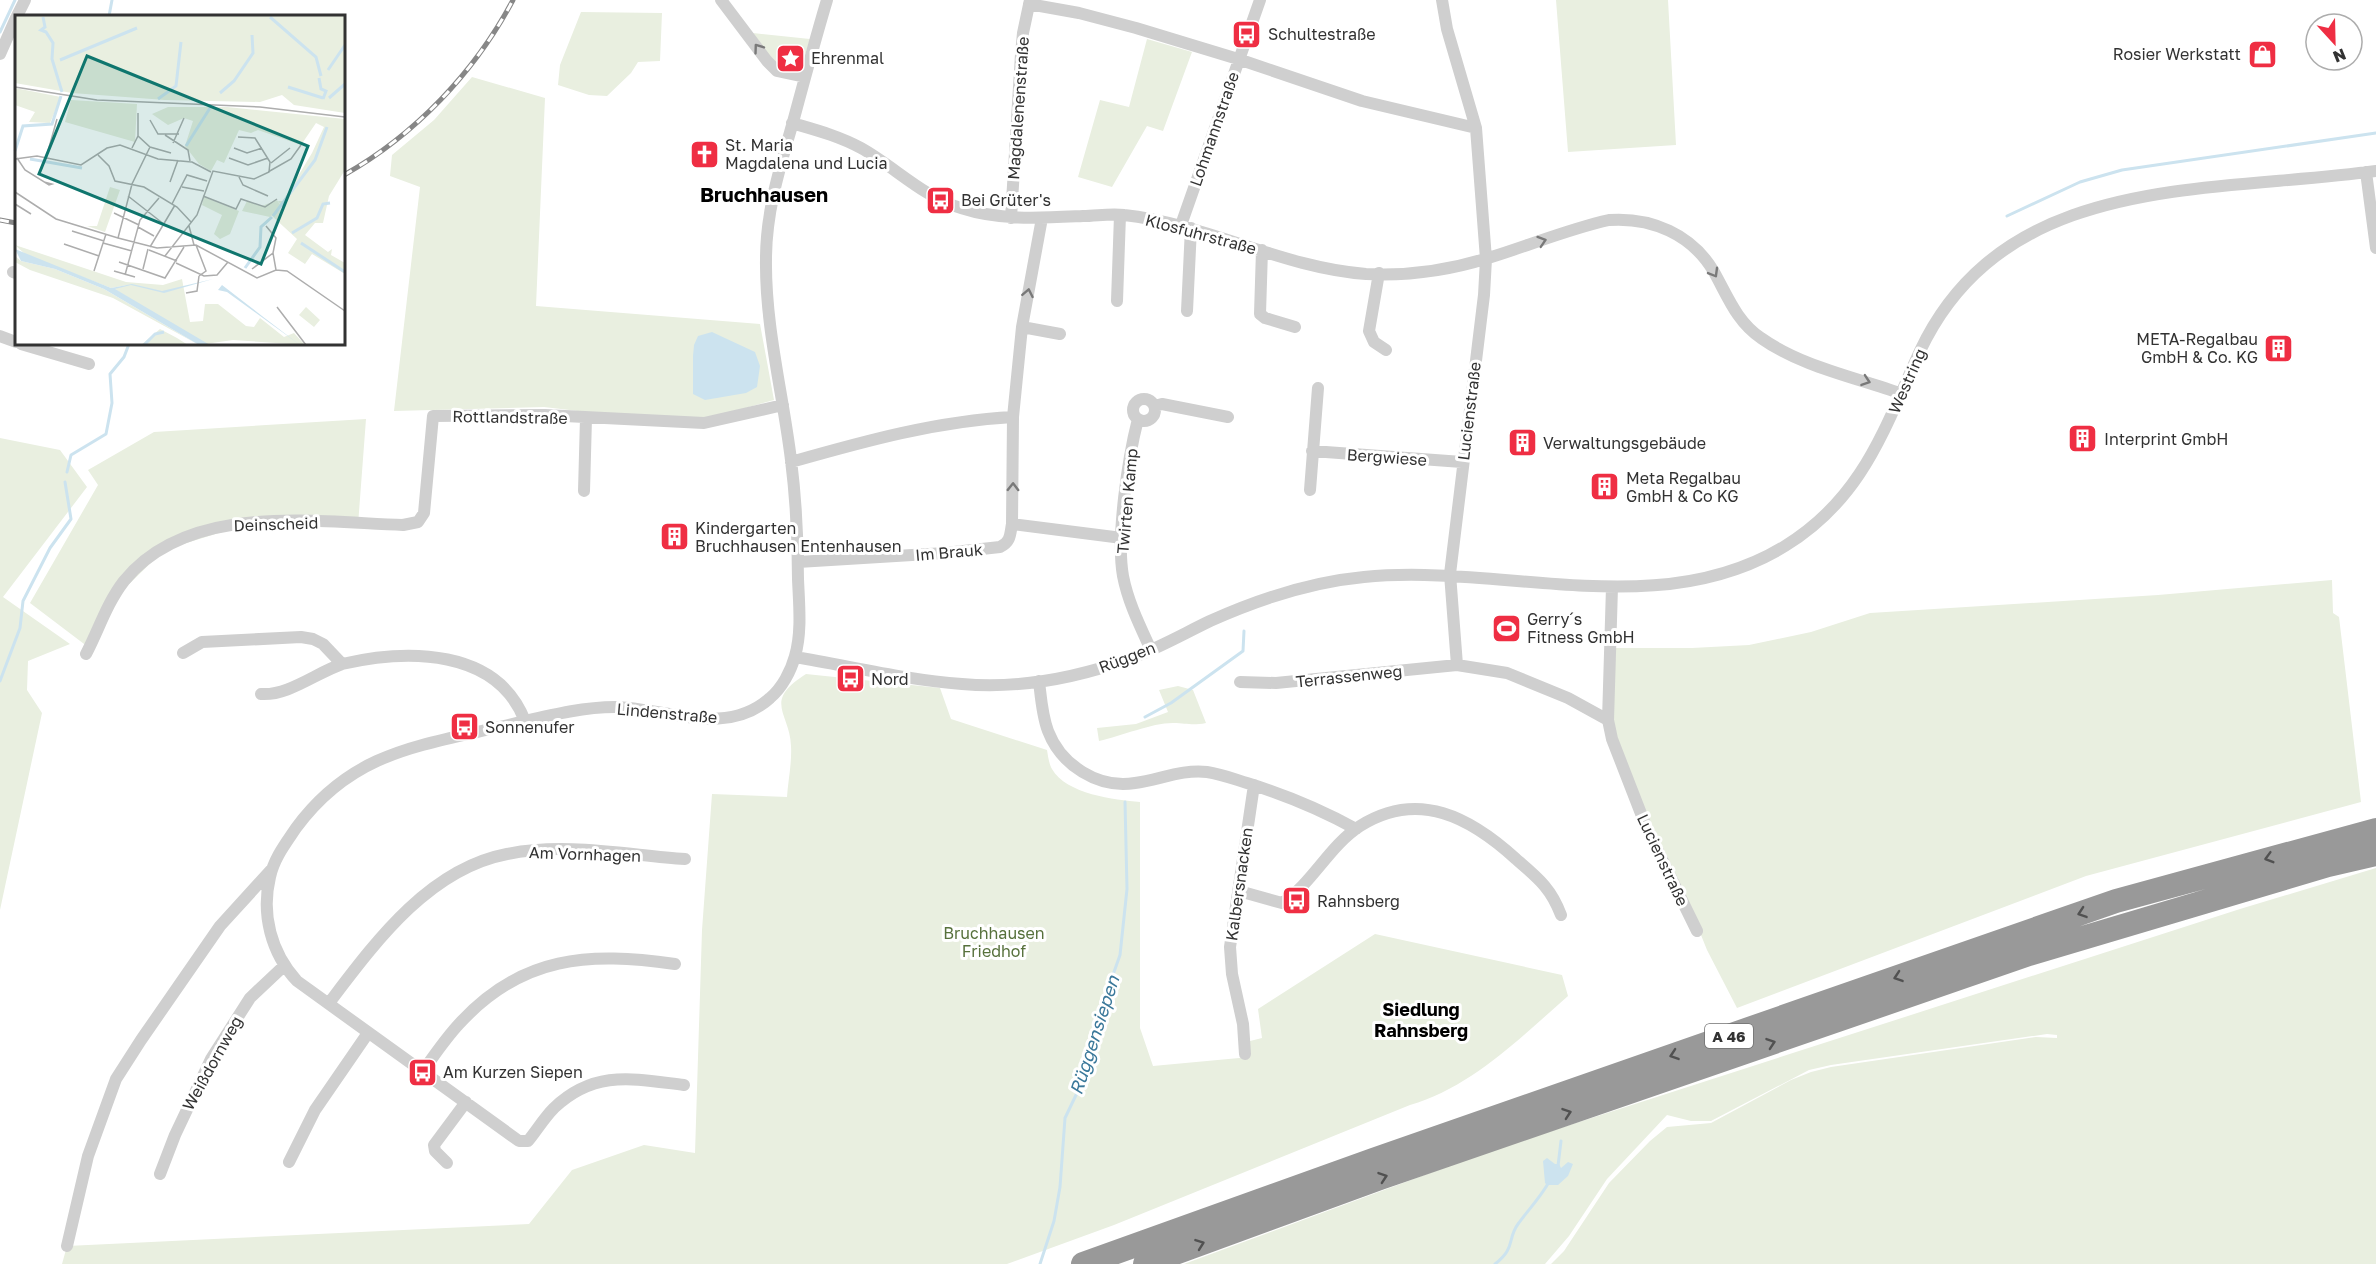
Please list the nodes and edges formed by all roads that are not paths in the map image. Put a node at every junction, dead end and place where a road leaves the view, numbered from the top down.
1 (25, 0) edge
2 (721, 0) edge
3 (826, 0) edge
4 (1260, 0) edge
5 (1442, 0) edge
6 (1030, 2) edge
7 (18, 15) edge
8 (15, 21) edge
9 (0, 54) edge
10 (1238, 59) junction
11 (805, 76) junction
12 (792, 123) junction
13 (1476, 128) junction
14 (2371, 171) edge
15 (1120, 214) junction
16 (1011, 218) junction
17 (1042, 218) junction
18 (1186, 227) junction
19 (2376, 248) edge
20 (1262, 250) junction
21 (1486, 259) junction
22 (1379, 273) junction
23 (1117, 301) dead end
24 (1187, 310) dead end
25 (1022, 327) junction
26 (1295, 327) dead end
27 (1060, 334) dead end
28 (0, 336) edge
29 (15, 342) edge
30 (24, 345) edge
31 (1386, 350) dead end
32 (89, 364) dead end
33 (1318, 388) dead end
34 (1902, 394) junction
35 (783, 405) junction
36 (1155, 406) junction
37 (433, 416) joint
38 (1014, 417) junction
39 (1228, 417) dead end
40 (586, 418) junction
41 (1138, 419) junction
42 (1312, 451) junction
43 (791, 462) junction
44 (1462, 462) junction
45 (1310, 490) dead end
46 (584, 491) dead end
47 (1012, 524) junction
48 (1122, 538) junction
49 (798, 562) junction
50 (1450, 574) junction
51 (1612, 586) junction
52 (1151, 650) junction
53 (183, 653) dead end
54 (86, 654) dead end
55 (795, 657) junction
56 (342, 664) junction
57 (1457, 665) junction
58 (1039, 681) junction
59 (1240, 682) dead end
60 (261, 694) dead end
61 (1608, 720) junction
62 (525, 721) junction
63 (1254, 785) junction
64 (1356, 829) junction
65 (2376, 830) edge
66 (2327, 854) junction
67 (2376, 854) edge
68 (685, 859) dead end
69 (272, 869) junction
70 (1239, 891) junction
71 (1561, 915) dead end
72 (1696, 931) dead end
73 (675, 964) dead end
74 (285, 965) junction
75 (328, 1003) junction
76 (368, 1033) junction
77 (1245, 1054) dead end
78 (422, 1072) junction
79 (684, 1085) dead end
80 (470, 1106) junction
81 (290, 1162) dead end
82 (447, 1163) dead end
83 (160, 1173) dead end
84 (67, 1246) dead end
85 (1141, 1254) edge
86 (1083, 1264) edge

1 - 7 street
11 -> 2 street
3 - 11 street, Lindenstraße
4 - 10 street, Lohmannstraße
5 - 13 street, Lucienstraße
6 - 10 street
6 - 16 street, Magdalenenstraße
8 - 9 street
10 - 13 street
10 - 18 street, Lohmannstraße
11 - 12 street, Lindenstraße
12 - 16 street, Klosfuhrstraße
12 - 35 street, Lindenstraße
13 - 21 street, Lucienstraße
14 - 19 street
14 - 34 street, Westring
15 - 17 street, Klosfuhrstraße
15 - 18 street, Klosfuhrstraße
15 - 23 street
16 - 17 street, Klosfuhrstraße
25 -> 17 street, Im Brauk
18 - 20 street, Klosfuhrstraße
18 - 24 street, Lohmannstraße
20 - 22 street, Klosfuhrstraße
20 - 26 street
21 - 22 street, Klosfuhrstraße
21 -> 34 street, Klosfuhrstraße
21 - 44 street, Lucienstraße
22 - 31 street
25 - 27 street
25 - 38 street, Im Brauk
28 - 29 street
30 - 32 street
33 - 42 street
34 - 51 street, Westring
35 - 40 street, Rottlandstraße
35 - 43 street, Lindenstraße
36 - 39 street
36 - 41 street
36 - 41 street
37 - 40 street, Rottlandstraße
37 - 54 street, Deinscheid
38 - 43 street
47 -> 38 street, Im Brauk
40 - 46 street, Rottlandstraße
41 - 48 street, Twirten Kamp
42 - 44 street, Bergwiese
42 - 45 street
43 - 49 street, Lindenstraße
44 - 50 street, Lucienstraße
47 - 48 street
47 - 49 street, Im Brauk
48 - 52 street, Twirten Kamp
49 - 55 street, Lindenstraße
50 - 51 street, Westring
50 - 52 street, Rüggen
50 - 57 street, Lucienstraße
51 - 61 street, Lucienstraße
52 - 58 street, Rüggen
53 - 56 street
55 - 58 street, Rüggen
55 - 62 street, Lindenstraße
56 - 60 street
56 - 62 street
57 - 59 street, Terrassenweg
57 - 61 street
58 - 63 street
61 - 72 street, Lucienstraße
62 - 69 street, Lindenstraße
63 - 64 street
63 - 70 street, Kalbersnacken
64 - 70 street
64 - 71 street
65 - 66 highway, A 46
66 - 67 highway, A 46
66 - 85 highway, A 46
68 - 75 street, Am Vornhagen
69 - 74 street
69 - 84 street
70 - 77 street, Kalbersnacken
73 - 78 street
74 - 75 street
74 - 83 street, Weißdornweg
75 - 76 street
76 - 78 street
76 - 81 street
78 - 80 street
79 - 80 street
80 - 82 street
85 - 86 highway, A 46

